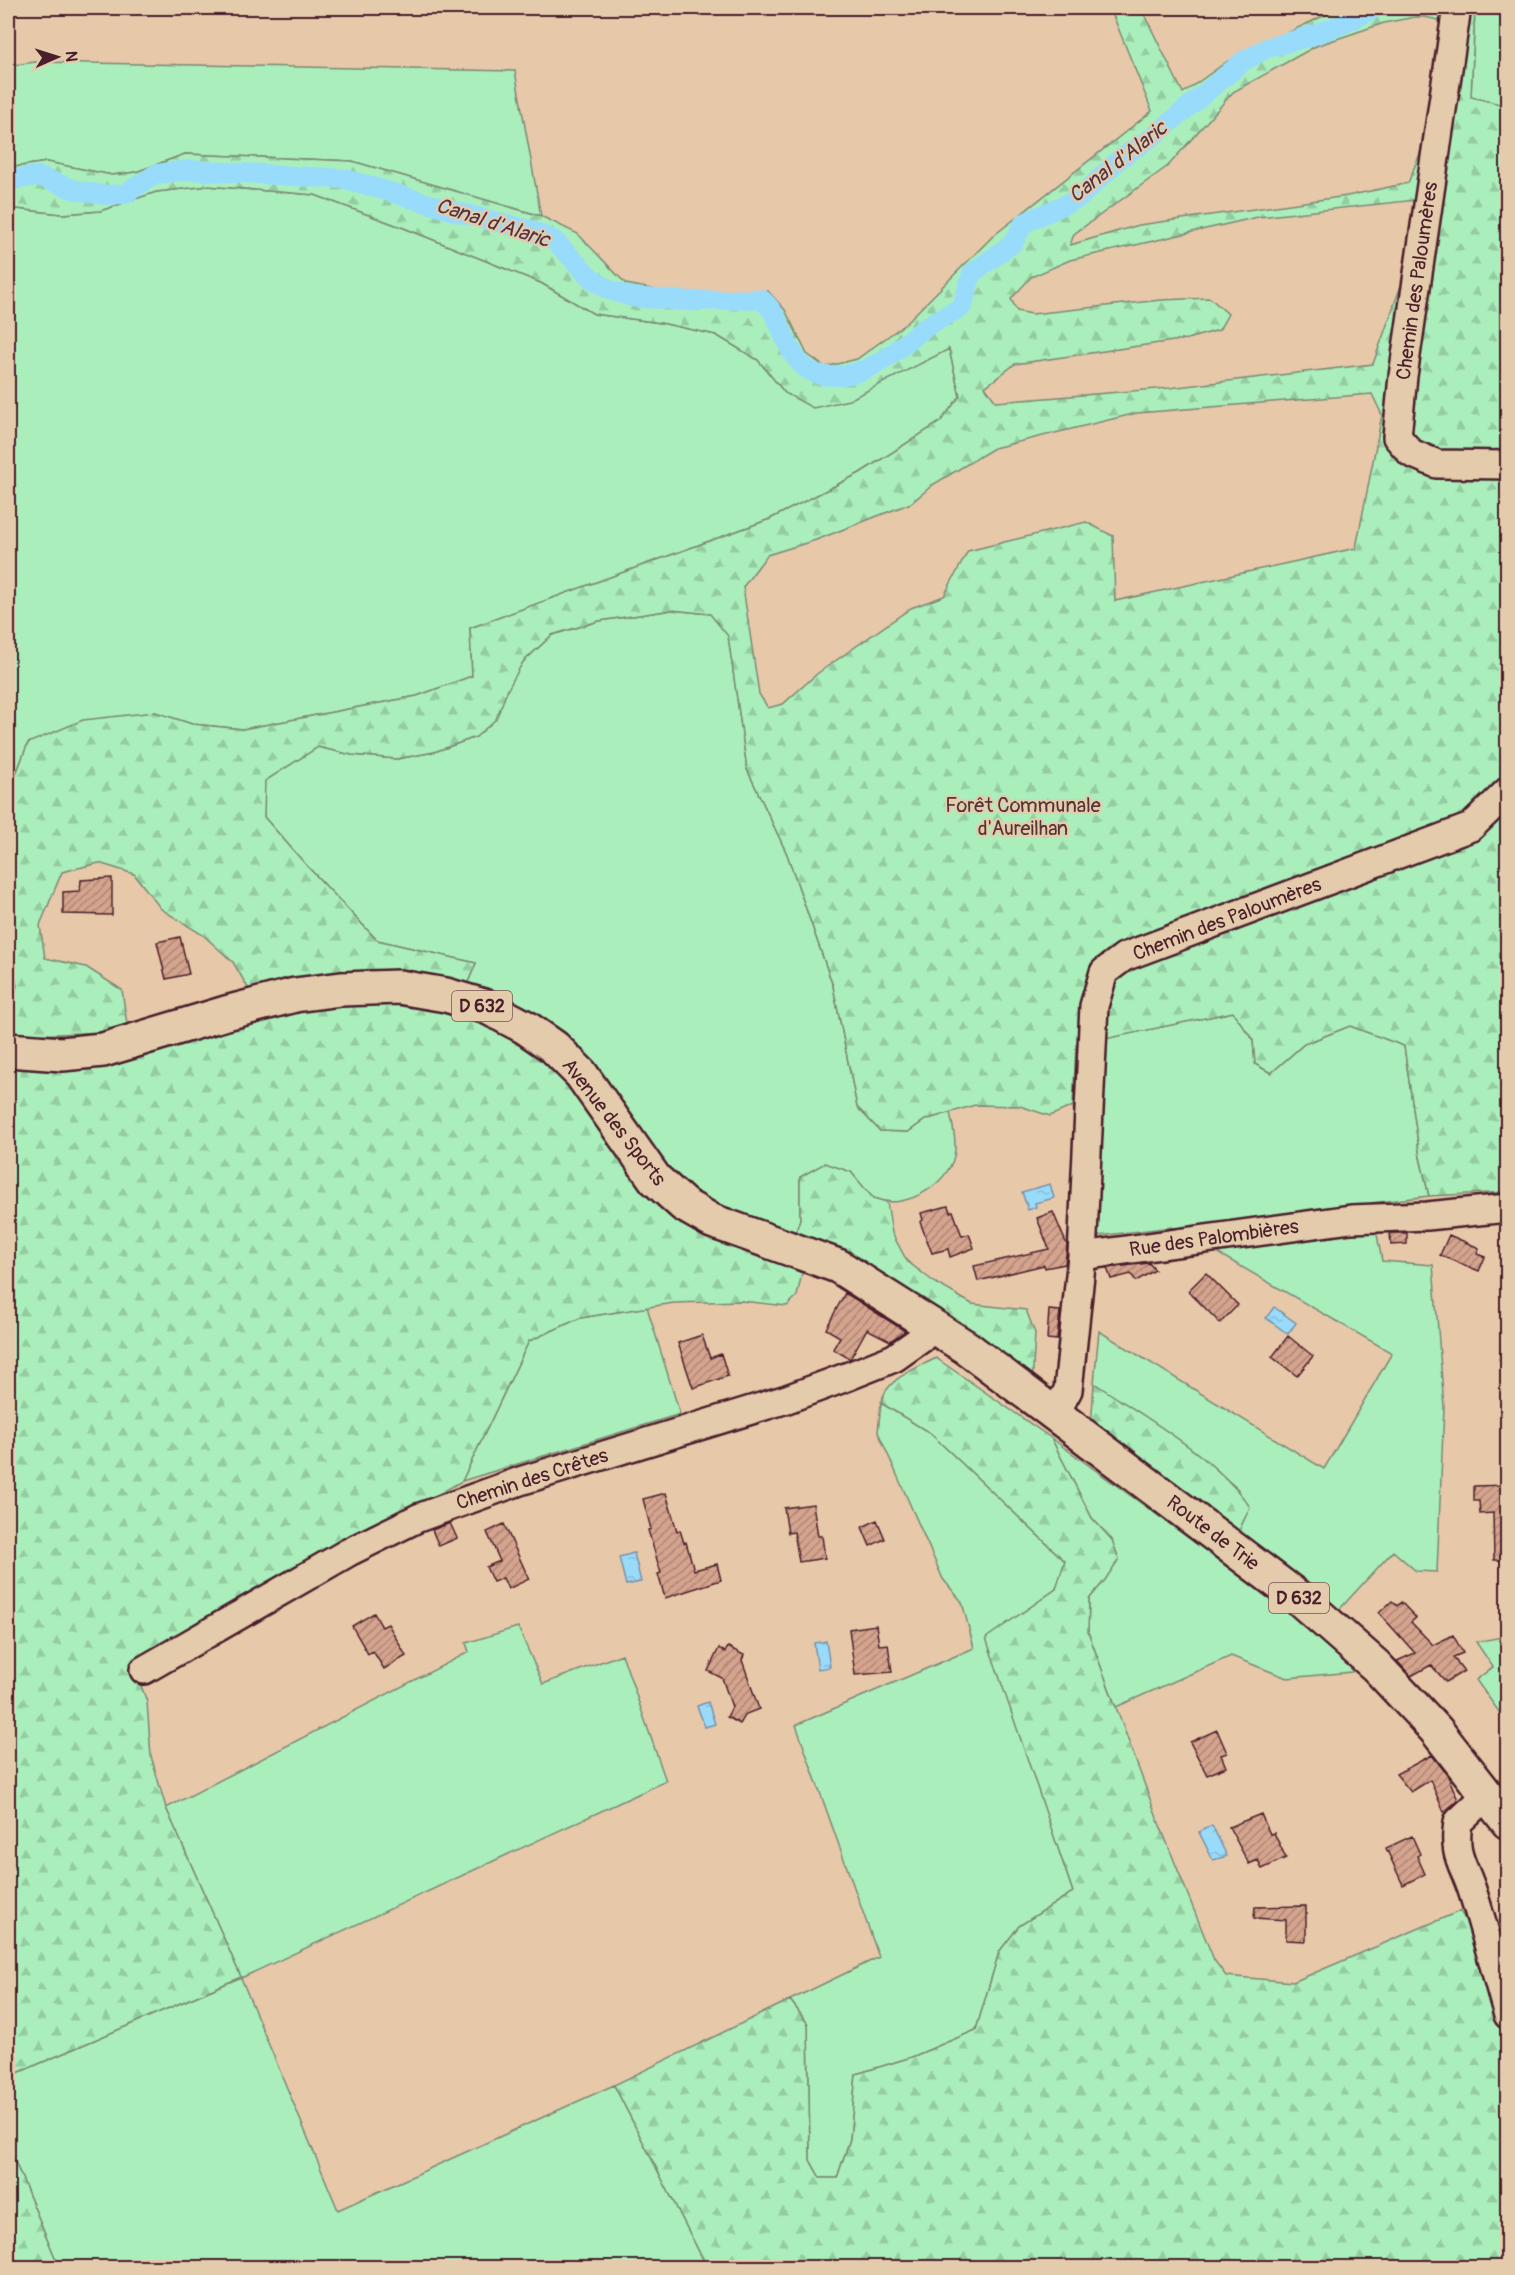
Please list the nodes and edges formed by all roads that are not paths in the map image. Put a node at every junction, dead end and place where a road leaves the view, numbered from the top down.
1 (1454, 8) edge
2 (1508, 465) edge
3 (1508, 791) edge
4 (8, 1050) edge
5 (1508, 1208) edge
6 (1082, 1256) junction
7 (933, 1325) junction
8 (1055, 1414) junction
9 (144, 1670) dead end
10 (1486, 1796) junction
11 (1508, 1822) edge
12 (1508, 2015) edge

1 - 2 street, Chemin des Paloumères
3 - 6 street, Chemin des Paloumères
4 - 7 main road, Avenue des Sports / D 632
5 - 6 street, Rue des Palombières
6 - 8 street
7 - 8 main road, D 632
7 - 9 street, Chemin des Crêtes
8 - 10 main road, Route de Trie / D 632
10 - 11 main road, Route de Trie / D 632
10 - 12 street

